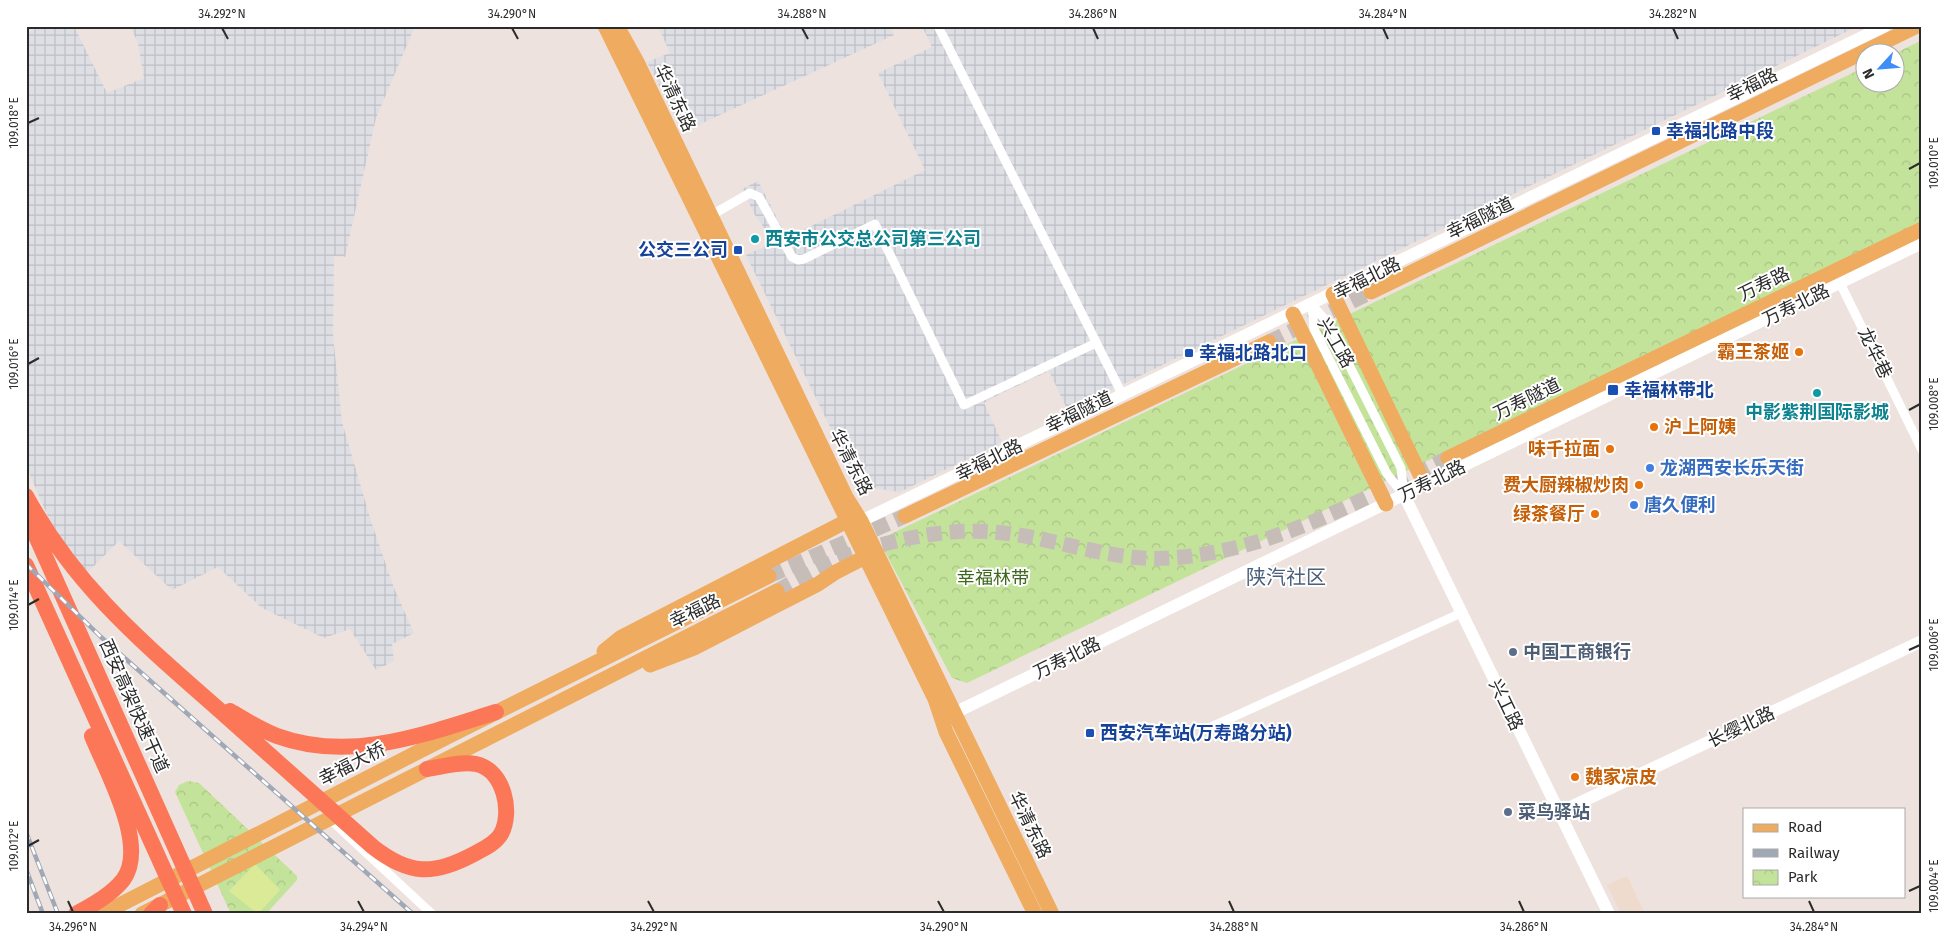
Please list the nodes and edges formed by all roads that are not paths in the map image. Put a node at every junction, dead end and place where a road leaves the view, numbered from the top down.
1 (596, 26) edge
2 (605, 26) edge
3 (617, 26) edge
4 (623, 26) edge
5 (938, 26) edge
6 (1885, 26) edge
7 (1917, 26) edge
8 (634, 84) junction
9 (656, 102) junction
10 (1676, 143) junction
11 (1640, 145) junction
12 (1605, 178) joint
13 (710, 216) junction
14 (1922, 229) edge
15 (1922, 244) edge
16 (1840, 283) junction
17 (1795, 290) junction
18 (1371, 292) tunnel mouth
19 (1333, 294) junction
20 (1312, 305) junction
21 (1293, 314) junction
22 (1763, 320) junction
23 (1269, 342) tunnel mouth
24 (1096, 343) junction
25 (1622, 374) joint
26 (1122, 396) junction
27 (1922, 450) edge
28 (1448, 458) tunnel mouth
29 (1425, 485) junction
30 (1404, 495) junction
31 (26, 496) edge
32 (1386, 504) junction
33 (26, 514) edge
34 (905, 516) tunnel mouth
35 (854, 521) junction
36 (26, 525) edge
37 (870, 554) junction
38 (26, 565) edge
39 (65, 566) dead end
40 (769, 576) tunnel mouth
41 (36, 586) junction
42 (777, 591) tunnel mouth
43 (1461, 613) junction
44 (1922, 641) edge
45 (621, 644) junction
46 (196, 690) junction
47 (496, 712) junction
48 (948, 716) junction
49 (517, 723) junction
50 (1211, 727) dead end
51 (265, 758) dead end
52 (427, 769) junction
53 (1560, 812) junction
54 (156, 909) edge
55 (76, 914) edge
56 (102, 914) edge
57 (142, 914) edge
58 (184, 914) edge
59 (205, 914) edge
60 (432, 914) edge
61 (1035, 914) edge
62 (1052, 914) edge
63 (1610, 914) edge

1 - 8 main road
2 - 8 main road, 华清东路
3 - 9 main road, 华清东路
4 - 9 main road
5 - 24 street
6 - 11 main road, 幸福北路
7 - 10 main road, 幸福路
8 - 35 main road, 华清东路
9 - 13 main road, 华清东路
10 - 11 main road
10 - 12 main road, 幸福路
11 - 19 main road, 幸福北路
12 - 18 main road, 幸福隧道
13 - 24 street
13 - 35 main road, 华清东路
14 - 17 main road, 万寿路
15 - 16 main road, 万寿北路
16 - 22 main road, 万寿北路
16 - 27 street, 龙华巷
17 - 22 main road
17 - 25 main road, 万寿路
19 - 20 main road, 幸福北路
19 - 29 main road
20 - 21 main road, 幸福北路
20 - 30 street, 兴工路
20 - 30 street, 兴工路
21 - 26 main road, 幸福北路
21 - 32 main road
22 - 29 main road, 万寿北路
23 - 34 main road, 幸福隧道
24 - 26 street
25 - 28 main road, 万寿隧道
26 - 35 main road, 幸福北路
29 - 30 main road, 万寿北路
30 - 32 main road, 万寿北路
30 - 43 main road, 兴工路
31 - 46 highway
32 - 48 main road, 万寿北路
33 - 59 highway, 西安高架快速干道
35 - 37 main road, 华清东路
35 - 45 main road
36 - 39 street
37 - 48 main road, 华清东路
37 - 49 main road
38 - 41 highway
40 - 45 main road, 幸福路
41 - 55 highway
41 - 58 highway
42 - 49 main road, 幸福路
43 - 50 street
43 - 53 main road, 兴工路
44 - 53 main road, 长缨北路
45 - 47 main road, 幸福大桥
46 - 47 highway
46 - 52 highway
47 - 56 main road, 幸福大桥
48 - 61 main road, 华清东路
48 - 62 main road, 华清东路
49 - 52 main road
51 - 60 street
52 - 54 main road
53 - 63 main road, 兴工路
54 - 57 main road

